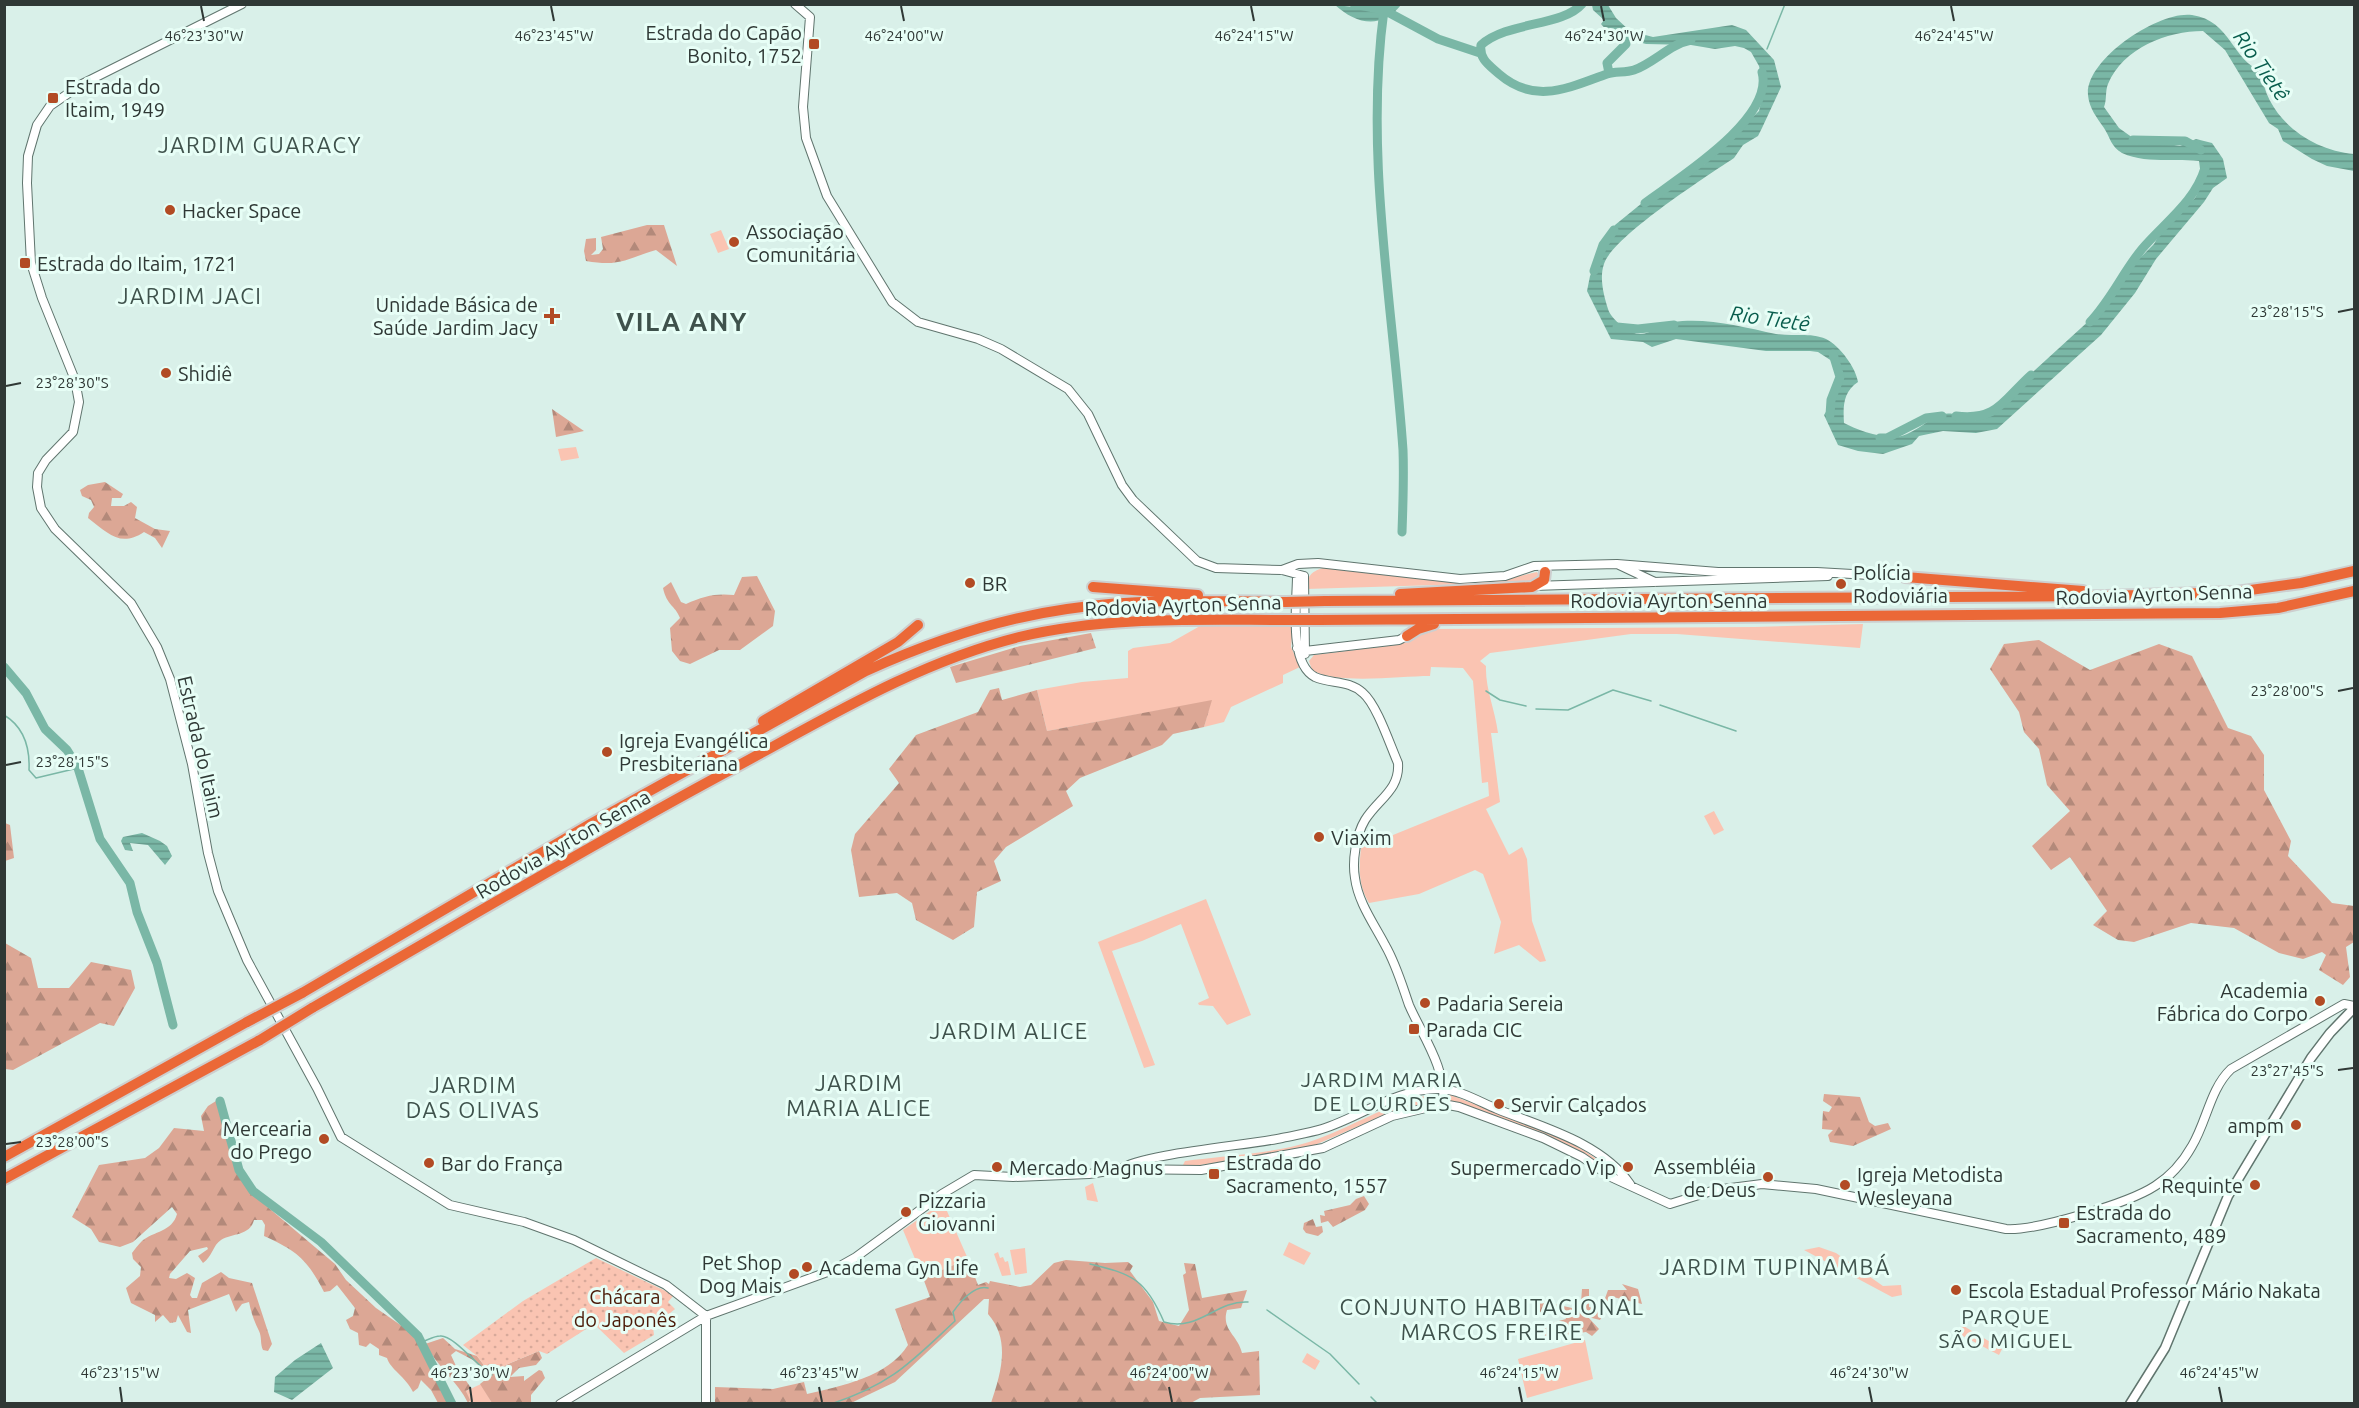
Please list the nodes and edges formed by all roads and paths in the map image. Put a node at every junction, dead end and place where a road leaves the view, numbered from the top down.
1 (242, 4) edge
2 (795, 4) edge
3 (810, 4) edge
4 (810, 17) junction
5 (1308, 563) junction
6 (1326, 564) junction
7 (1617, 564) junction
8 (1534, 566) junction
9 (1282, 570) junction
10 (2355, 571) edge
11 (1545, 572) junction
12 (1856, 574) junction
13 (1301, 576) junction
14 (1905, 577) joint
15 (1656, 582) junction
16 (1532, 586) junction
17 (1557, 586) junction
18 (1093, 587) dead end
19 (2355, 591) edge
20 (2106, 596) junction
21 (1380, 600) junction
22 (1230, 601) junction
23 (1552, 619) junction
24 (1402, 620) junction
25 (918, 626) dead end
26 (1304, 636) junction
27 (1407, 636) junction
28 (1322, 649) junction
29 (1301, 650) junction
30 (712, 758) junction
31 (2355, 1007) edge
32 (1443, 1089) junction
33 (1443, 1104) junction
34 (1179, 1154) junction
35 (4, 1157) edge
36 (1121, 1169) junction
37 (1178, 1171) junction
38 (4, 1179) edge
39 (1630, 1184) junction
40 (706, 1316) junction
41 (694, 1324) junction
42 (708, 1334) junction
43 (560, 1404) edge
44 (706, 1404) edge
45 (2130, 1404) edge

1 - 40 street, Estrada do Itaim
2 - 4 street
3 - 4 street
4 - 9 street
5 - 6 street
5 - 9 street
5 - 13 street
6 - 8 street
6 - 13 street
7 - 8 street
7 - 12 street
7 - 15 street
8 - 11 street
9 - 13 street
10 - 20 highway, Rodovia Ayrton Senna
11 - 16 highway
11 - 17 street
12 - 14 street
12 - 15 street
13 - 26 street
13 - 29 street
14 - 20 highway
15 - 17 street
16 - 17 street
16 - 21 highway
18 - 22 highway
19 - 23 highway, Rodovia Ayrton Senna
20 - 21 highway, Rodovia Ayrton Senna
21 - 22 highway, Rodovia Ayrton Senna, bridge
22 - 30 highway, Rodovia Ayrton Senna
23 - 24 highway, Rodovia Ayrton Senna
23 - 27 highway
24 - 27 highway
24 - 38 highway, Rodovia Ayrton Senna, bridge
25 - 30 highway
26 - 28 street
26 - 29 street
27 - 28 street
28 - 29 street
29 - 32 street
30 - 35 highway, Rodovia Ayrton Senna, bridge
31 - 39 street
31 - 45 main road
32 - 33 street
32 - 34 street
32 - 39 street
33 - 37 street
33 - 39 street
34 - 36 street
34 - 37 street
36 - 37 street
36 - 40 street
40 - 41 street
40 - 42 street
41 - 42 street
41 - 43 street
42 - 44 street

